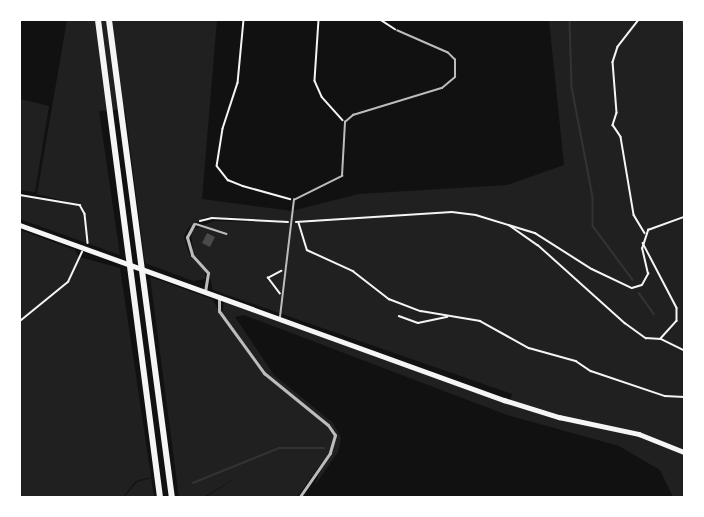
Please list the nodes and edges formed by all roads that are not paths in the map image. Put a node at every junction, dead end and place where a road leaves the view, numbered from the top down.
1 (98, 20) edge
2 (109, 20) edge
3 (398, 32) road end
4 (194, 224) joint
5 (20, 225) edge
6 (226, 234) dead end
7 (205, 291) junction
8 (219, 296) junction
9 (280, 317) junction
10 (684, 452) edge
11 (160, 498) edge
12 (172, 498) edge
13 (299, 498) edge

1 - 11 highway
2 - 12 highway
3 - 9 lane
4 - 6 lane
4 - 7 street
5 - 7 main road
7 - 8 main road
8 - 9 main road
8 - 13 street
9 - 10 main road

